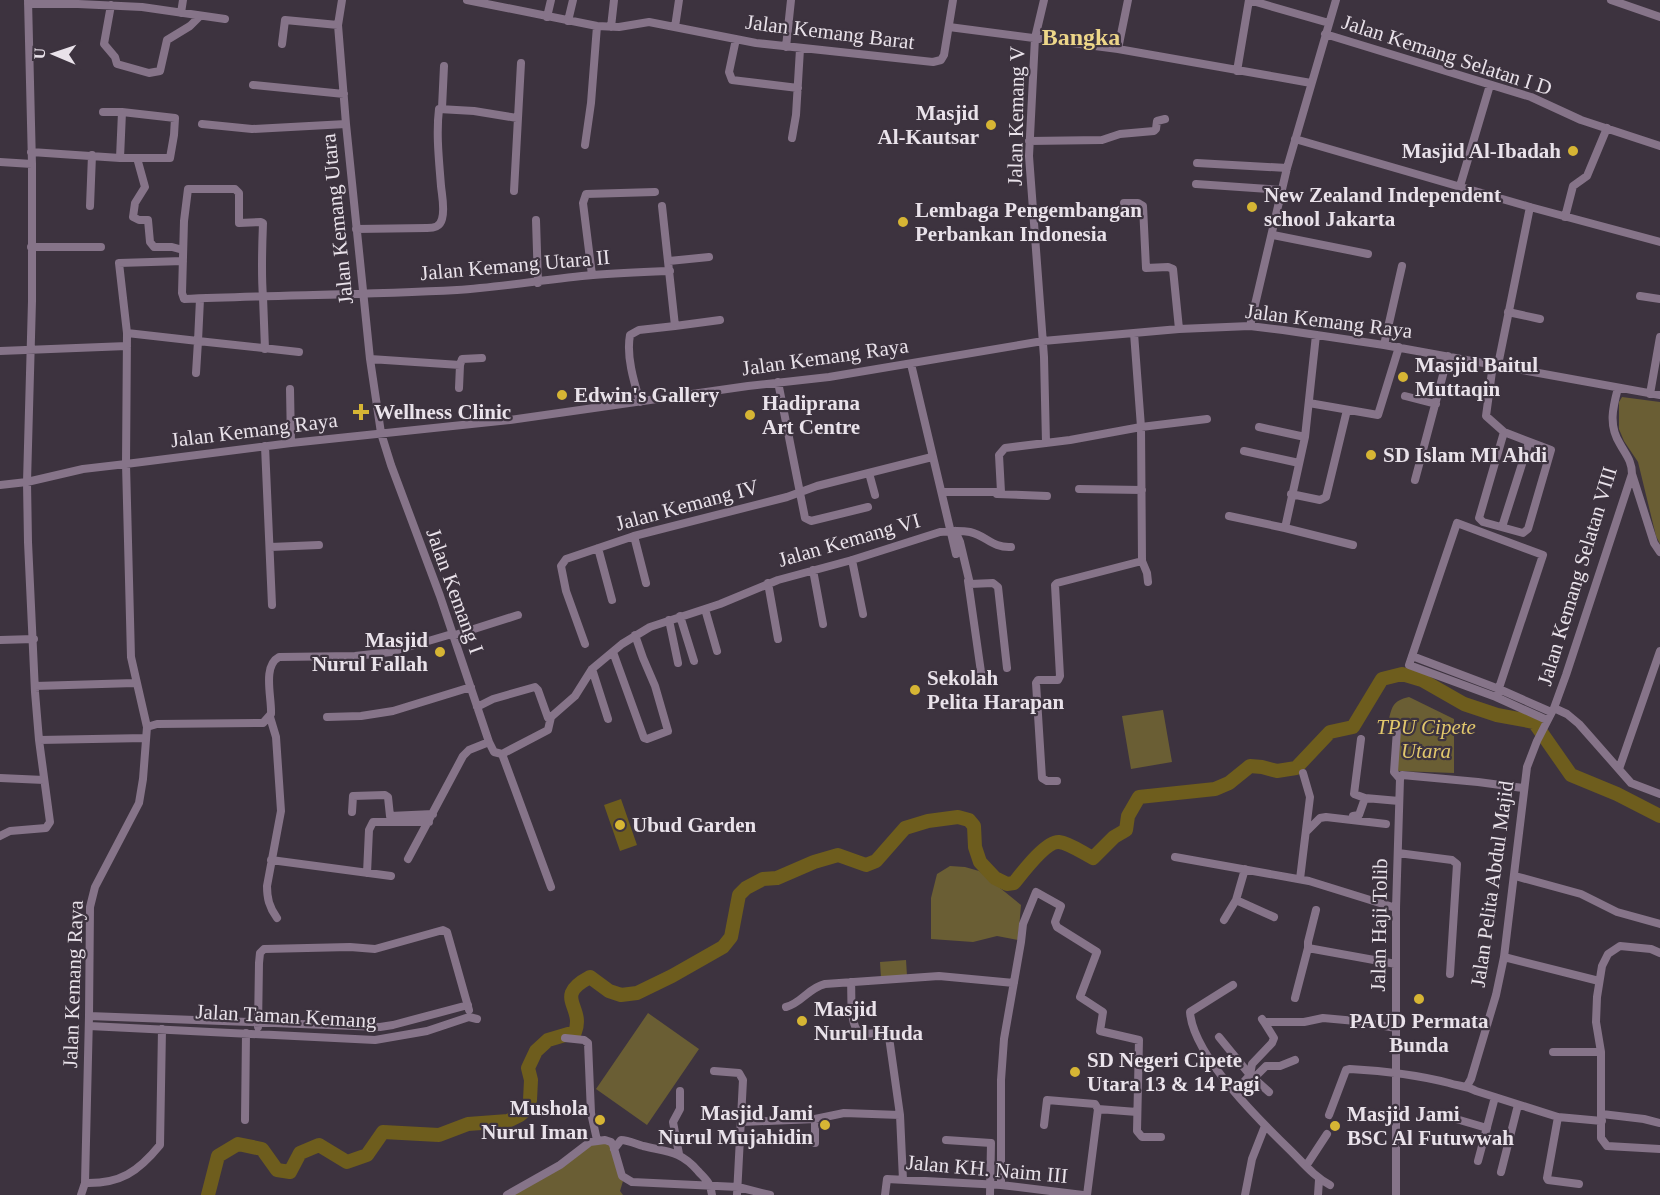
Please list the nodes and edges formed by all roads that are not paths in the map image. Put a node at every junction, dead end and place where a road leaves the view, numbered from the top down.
1 (183, 0) edge
2 (342, 0) edge
3 (467, 0) edge
4 (551, 0) edge
5 (573, 0) edge
6 (615, 0) edge
7 (679, 0) edge
8 (791, 0) edge
9 (953, 0) edge
10 (1044, 0) edge
11 (1128, 0) edge
12 (1336, 0) edge
13 (1611, 0) edge
14 (28, 2) edge
15 (111, 5) junction
16 (510, 5) edge
17 (181, 14) junction
18 (200, 16) junction
19 (1660, 16) edge
20 (547, 17) junction
21 (225, 19) dead end
22 (568, 21) junction
23 (1329, 22) junction
24 (338, 25) junction
25 (597, 26) junction
26 (611, 27) junction
27 (675, 27) junction
28 (950, 27) junction
29 (1325, 34) junction
30 (1035, 38) junction
31 (736, 39) junction
32 (282, 44) dead end
33 (786, 47) junction
34 (800, 49) junction
35 (1118, 49) junction
36 (521, 63) dead end
37 (444, 66) dead end
38 (1237, 71) junction
39 (1311, 83) junction
40 (254, 85) dead end
41 (1490, 85) junction
42 (798, 88) junction
43 (344, 94) junction
44 (442, 108) junction
45 (104, 112) dead end
46 (122, 112) junction
47 (518, 118) junction
48 (1165, 119) dead end
49 (202, 124) dead end
50 (346, 124) junction
51 (1607, 128) junction
52 (792, 138) dead end
53 (1295, 139) junction
54 (1029, 141) junction
55 (585, 145) dead end
56 (1660, 146) edge
57 (31, 152) junction
58 (92, 155) junction
59 (120, 158) junction
60 (137, 158) junction
61 (0, 162) edge
62 (1197, 163) dead end
63 (32, 164) junction
64 (1287, 168) junction
65 (1196, 184) dead end
66 (1460, 186) junction
67 (1282, 189) junction
68 (514, 191) dead end
69 (655, 192) dead end
70 (1124, 203) dead end
71 (90, 206) dead end
72 (662, 206) dead end
73 (1530, 207) junction
74 (1565, 217) junction
75 (536, 220) dead end
76 (356, 229) junction
77 (1273, 235) junction
78 (1660, 242) edge
79 (31, 247) junction
80 (101, 247) dead end
81 (183, 250) junction
82 (1368, 254) dead end
83 (709, 257) dead end
84 (183, 261) junction
85 (670, 266) junction
86 (1402, 266) dead end
87 (592, 275) junction
88 (538, 283) junction
89 (363, 295) junction
90 (1640, 296) dead end
91 (263, 297) junction
92 (200, 299) junction
93 (1660, 299) edge
94 (1508, 312) junction
95 (1540, 319) dead end
96 (720, 320) dead end
97 (675, 326) junction
98 (1250, 326) junction
99 (1179, 329) junction
100 (127, 333) junction
101 (1134, 333) junction
102 (1316, 334) junction
103 (1660, 337) edge
104 (198, 341) junction
105 (1043, 341) junction
106 (1384, 345) junction
107 (127, 346) junction
108 (1399, 347) junction
109 (31, 349) junction
110 (265, 349) junction
111 (0, 351) edge
112 (299, 352) dead end
113 (1448, 356) junction
114 (482, 358) dead end
115 (370, 360) junction
116 (911, 364) junction
117 (460, 365) junction
118 (1496, 365) junction
119 (196, 373) dead end
120 (778, 382) junction
121 (459, 388) dead end
122 (1618, 388) junction
123 (290, 389) dead end
124 (1650, 393) junction
125 (1660, 395) edge
126 (1405, 396) dead end
127 (640, 402) junction
128 (1308, 403) junction
129 (1436, 404) junction
130 (1347, 410) junction
131 (1207, 419) dead end
132 (1141, 427) junction
133 (1258, 427) dead end
134 (1504, 432) junction
135 (381, 433) junction
136 (1305, 438) junction
137 (1528, 442) junction
138 (291, 443) junction
139 (1046, 443) junction
140 (265, 447) junction
141 (1244, 451) dead end
142 (932, 457) junction
143 (1299, 463) junction
144 (126, 464) junction
145 (868, 473) junction
146 (1632, 474) junction
147 (1415, 480) dead end
148 (27, 482) junction
149 (0, 485) edge
150 (1079, 489) dead end
151 (1142, 490) junction
152 (801, 492) junction
153 (943, 493) junction
154 (1292, 494) junction
155 (875, 495) dead end
156 (1047, 496) dead end
157 (868, 507) dead end
158 (1229, 516) dead end
159 (1502, 527) junction
160 (1285, 528) junction
161 (953, 531) junction
162 (634, 536) junction
163 (1353, 544) dead end
164 (320, 545) dead end
165 (270, 547) junction
166 (1011, 547) dead end
167 (598, 548) junction
168 (1660, 552) edge
169 (956, 554) dead end
170 (852, 560) junction
171 (1142, 561) junction
172 (813, 570) junction
173 (968, 580) junction
174 (1148, 582) dead end
175 (646, 583) dead end
176 (768, 583) junction
177 (612, 600) dead end
178 (272, 605) dead end
179 (705, 609) junction
180 (863, 614) dead end
181 (518, 615) dead end
182 (680, 616) junction
183 (669, 620) junction
184 (823, 624) dead end
185 (452, 635) junction
186 (635, 635) junction
187 (34, 639) junction
188 (778, 639) dead end
189 (0, 640) edge
190 (585, 644) dead end
191 (613, 651) junction
192 (717, 651) dead end
193 (1660, 651) edge
194 (694, 661) dead end
195 (678, 663) dead end
196 (592, 669) junction
197 (1007, 669) dead end
198 (982, 678) dead end
199 (135, 683) junction
200 (35, 686) junction
201 (471, 687) junction
202 (1498, 693) junction
203 (477, 707) junction
204 (1550, 716) junction
205 (270, 717) junction
206 (327, 717) dead end
207 (548, 718) dead end
208 (608, 719) dead end
209 (147, 727) junction
210 (1397, 730) dead end
211 (146, 738) junction
212 (1361, 739) dead end
213 (39, 740) junction
214 (489, 742) junction
215 (502, 754) junction
216 (1618, 770) junction
217 (1303, 772) dead end
218 (0, 778) edge
219 (1400, 779) junction
220 (44, 780) junction
221 (1057, 781) dead end
222 (1523, 788) junction
223 (1660, 795) edge
224 (1365, 798) junction
225 (1399, 801) junction
226 (352, 812) dead end
227 (1353, 816) dead end
228 (431, 818) junction
229 (1386, 824) dead end
230 (1307, 831) junction
231 (0, 836) edge
232 (1398, 853) junction
233 (1175, 857) dead end
234 (271, 860) junction
235 (408, 860) dead end
236 (1245, 869) junction
237 (367, 873) junction
238 (391, 876) dead end
239 (1515, 876) junction
240 (1300, 879) junction
241 (551, 887) dead end
242 (1236, 900) junction
243 (1396, 908) junction
244 (1316, 910) dead end
245 (1274, 916) dead end
246 (277, 918) dead end
247 (1224, 920) dead end
248 (1660, 924) edge
249 (1308, 948) junction
250 (1660, 952) edge
251 (1504, 957) junction
252 (1396, 964) junction
253 (1450, 974) dead end
254 (1599, 981) junction
255 (851, 982) junction
256 (1014, 983) junction
257 (1233, 985) dead end
258 (1295, 998) dead end
259 (468, 1005) junction
260 (786, 1007) dead end
261 (89, 1016) junction
262 (206, 1020) junction
263 (258, 1022) junction
264 (89, 1026) junction
265 (1396, 1028) junction
266 (162, 1029) junction
267 (206, 1031) junction
268 (246, 1033) junction
269 (258, 1034) junction
270 (1219, 1037) dead end
271 (565, 1038) dead end
272 (1553, 1052) dead end
273 (1601, 1052) junction
274 (1295, 1060) dead end
275 (714, 1071) dead end
276 (1395, 1071) junction
277 (1252, 1077) junction
278 (1467, 1086) junction
279 (680, 1091) dead end
280 (1235, 1092) junction
281 (1269, 1092) dead end
282 (1495, 1097) junction
283 (1518, 1105) junction
284 (1098, 1109) junction
285 (1137, 1112) junction
286 (900, 1115) junction
287 (1329, 1115) dead end
288 (1558, 1117) junction
289 (1602, 1118) junction
290 (815, 1119) junction
291 (1456, 1119) dead end
292 (245, 1120) dead end
293 (742, 1122) junction
294 (1660, 1123) edge
295 (1044, 1125) dead end
296 (1265, 1126) junction
297 (1487, 1128) junction
298 (1328, 1134) dead end
299 (1161, 1137) dead end
300 (597, 1140) junction
301 (946, 1140) dead end
302 (815, 1143) dead end
303 (614, 1149) junction
304 (1660, 1149) edge
305 (679, 1154) junction
306 (1478, 1161) dead end
307 (1306, 1166) junction
308 (1501, 1172) dead end
309 (903, 1180) junction
310 (1319, 1180) junction
311 (85, 1183) junction
312 (1579, 1184) dead end
313 (991, 1185) junction
314 (1001, 1185) junction
315 (1330, 1185) dead end
316 (712, 1191) edge
317 (738, 1191) edge
318 (81, 1195) edge
319 (507, 1195) edge
320 (770, 1195) edge
321 (885, 1195) edge
322 (990, 1195) edge
323 (1085, 1195) edge
324 (1245, 1195) edge
325 (1318, 1195) edge
326 (1396, 1195) edge

1 - 17 street
2 - 24 street, Jalan Kemang Utara
3 - 16 street, Jalan Kemang Barat
4 - 20 street
5 - 22 street
6 - 26 street
7 - 27 street
8 - 33 street
9 - 28 street, Jalan Kemang Barat
10 - 30 street, Jalan Kemang V
11 - 35 street
12 - 23 street
13 - 19 street
14 - 15 street
14 - 57 street
15 - 17 street
15 - 18 street
16 - 20 street, Jalan Kemang Barat
17 - 18 street
18 - 21 street
20 - 22 street, Jalan Kemang Barat
22 - 25 street, Jalan Kemang Barat
23 - 29 street
23 - 38 street
24 - 32 street
24 - 43 street, Jalan Kemang Utara
25 - 26 street, Jalan Kemang Barat
25 - 55 street
26 - 27 street, Jalan Kemang Barat
27 - 31 street, Jalan Kemang Barat
28 - 30 street
28 - 34 street, Jalan Kemang Barat
29 - 39 street
29 - 41 street, Jalan Kemang Selatan I D
30 - 35 street
30 - 54 street, Jalan Kemang V
31 - 33 street, Jalan Kemang Barat
31 - 42 street
33 - 34 street, Jalan Kemang Barat
34 - 42 street
35 - 38 street
36 - 47 street
37 - 44 street
38 - 39 street
39 - 53 street
40 - 43 street
41 - 51 street, Jalan Kemang Selatan I D
41 - 66 street
42 - 52 street
43 - 50 street, Jalan Kemang Utara
44 - 47 street
44 - 76 street
45 - 46 street
46 - 59 street
46 - 60 street
47 - 68 street
48 - 54 street
49 - 50 street
50 - 76 street, Jalan Kemang Utara
51 - 56 street, Jalan Kemang Selatan I D
51 - 74 street
53 - 64 street
53 - 66 street
54 - 105 street, Jalan Kemang V
57 - 58 street
57 - 63 street
58 - 59 street
58 - 71 street
59 - 60 street
60 - 81 street
61 - 63 street
62 - 64 street
63 - 79 street
64 - 67 street
65 - 67 street
66 - 73 street
67 - 77 street
69 - 87 street
70 - 99 street
72 - 85 street
73 - 74 street
73 - 94 street
74 - 78 street
75 - 88 street
76 - 89 street, Jalan Kemang Utara
77 - 82 street
77 - 98 street
79 - 80 street
79 - 109 street
81 - 84 street
81 - 91 street
83 - 85 street, Jalan Kemang Utara II
84 - 92 street
84 - 100 street
85 - 87 street, Jalan Kemang Utara II
85 - 97 street
86 - 106 street
87 - 88 street, Jalan Kemang Utara II
88 - 89 street, Jalan Kemang Utara II
89 - 91 street, Jalan Kemang Utara II
89 - 115 street, Jalan Kemang Utara
90 - 93 street
91 - 92 street, Jalan Kemang Utara II
91 - 110 street
92 - 104 street
94 - 95 street
94 - 118 street
96 - 97 street
97 - 127 street
98 - 99 street, Jalan Kemang Raya
98 - 102 street, Jalan Kemang Raya
99 - 101 street, Jalan Kemang Raya
100 - 104 street
100 - 107 street
101 - 105 street, Jalan Kemang Raya
101 - 132 street
102 - 106 street, Jalan Kemang Raya
102 - 128 street
103 - 124 street
104 - 110 street
104 - 119 street
105 - 116 street, Jalan Kemang Raya
105 - 139 street, Jalan Kemang V
106 - 108 street, Jalan Kemang Raya
107 - 109 street
107 - 144 street
108 - 113 street, Jalan Kemang Raya
108 - 130 street
109 - 111 street
109 - 148 street
110 - 112 street
113 - 118 street, Jalan Kemang Raya
113 - 129 street
114 - 117 street
115 - 117 street
115 - 135 street, Jalan Kemang Utara
116 - 120 street, Jalan Kemang Raya
116 - 142 street, Jalan Kemang VI
117 - 121 street
118 - 122 street, Jalan Kemang Raya
118 - 134 street
120 - 127 street, Jalan Kemang Raya
120 - 152 street
122 - 124 street, Jalan Kemang Raya
122 - 146 street, Jalan Kemang Selatan VIII
123 - 138 street
124 - 125 street, Jalan Kemang Raya
126 - 129 street
127 - 135 street, Jalan Kemang Raya
128 - 130 street
128 - 136 street
129 - 147 street
130 - 154 street
131 - 132 street
132 - 139 street
132 - 151 street
133 - 136 street
134 - 137 street
134 - 159 street
135 - 138 street, Jalan Kemang Raya
135 - 185 street, Jalan Kemang I
136 - 143 street
137 - 159 street
137 - 159 street
138 - 140 street, Jalan Kemang Raya
139 - 153 street
140 - 144 street, Jalan Kemang Raya
140 - 165 street
141 - 143 street
142 - 145 street, Jalan Kemang IV
142 - 153 street, Jalan Kemang VI
143 - 154 street
144 - 148 street
144 - 199 street, Jalan Kemang Raya
145 - 152 street, Jalan Kemang IV
145 - 155 street
146 - 168 street
146 - 204 street, Jalan Kemang Selatan VIII
148 - 149 street
148 - 187 street
150 - 151 street
151 - 171 street
152 - 157 street
152 - 162 street, Jalan Kemang IV
153 - 156 street
153 - 161 street, Jalan Kemang VI
154 - 160 street
158 - 160 street
160 - 163 street
161 - 166 street
161 - 169 street, Jalan Kemang VI
161 - 170 street, Jalan Kemang VI
161 - 173 street
162 - 167 street, Jalan Kemang IV
162 - 175 street
164 - 165 street
165 - 178 street
167 - 177 street, Jalan Kemang IV
167 - 190 street
170 - 172 street, Jalan Kemang VI
170 - 180 street
171 - 174 street
171 - 221 street
172 - 176 street, Jalan Kemang VI
172 - 184 street
173 - 197 street
173 - 198 street
176 - 179 street, Jalan Kemang VI
176 - 188 street
179 - 182 street, Jalan Kemang VI
179 - 192 street
181 - 185 street
182 - 183 street, Jalan Kemang VI
182 - 194 street
183 - 186 street, Jalan Kemang VI
183 - 195 street
185 - 201 street, Jalan Kemang I
185 - 205 street
186 - 191 street, Jalan Kemang VI
186 - 191 street
187 - 189 street
187 - 200 street
191 - 196 street, Jalan Kemang VI
193 - 216 street
196 - 208 street
196 - 215 street, Jalan Kemang VI
199 - 200 street
199 - 209 street, Jalan Kemang Raya
200 - 213 street
201 - 203 street, Jalan Kemang I
201 - 206 street
202 - 202 street
202 - 204 street
203 - 207 street
203 - 214 street, Jalan Kemang I
204 - 216 street
204 - 222 street, Jalan Pelita Abdul Majid
205 - 209 street
205 - 234 street
209 - 211 street, Jalan Kemang Raya
210 - 219 street, Jalan Haji Tolib
211 - 213 street
211 - 261 street, Jalan Kemang Raya
212 - 224 street
213 - 220 street
214 - 215 street, Jalan Kemang I
214 - 228 street
215 - 241 street
216 - 223 street
217 - 230 street
218 - 220 street
219 - 222 street
219 - 225 street, Jalan Haji Tolib
220 - 231 street
222 - 239 street, Jalan Pelita Abdul Majid
224 - 225 street
224 - 227 street
225 - 232 street, Jalan Haji Tolib
226 - 228 street
228 - 235 street
228 - 237 street
229 - 230 street
230 - 240 street
232 - 243 street, Jalan Haji Tolib
232 - 253 street
233 - 236 street
234 - 237 street
234 - 246 street
236 - 240 street
236 - 242 street
237 - 238 street
239 - 248 street
239 - 251 street, Jalan Pelita Abdul Majid
240 - 243 street
242 - 245 street
242 - 247 street
243 - 252 street, Jalan Haji Tolib
244 - 249 street
249 - 252 street
249 - 258 street
250 - 254 street
251 - 254 street
251 - 278 street, Jalan Pelita Abdul Majid
252 - 265 street, Jalan Haji Tolib
254 - 273 street
255 - 256 street
255 - 260 street
255 - 286 street
256 - 285 street
256 - 314 street
257 - 280 street
259 - 263 street, Jalan Taman Kemang
259 - 263 street
259 - 269 street, Jalan Taman Kemang
261 - 262 street, Jalan Taman Kemang
261 - 264 street, Jalan Kemang Raya
262 - 263 street, Jalan Taman Kemang
262 - 267 street
263 - 269 street
264 - 266 street, Jalan Taman Kemang
264 - 311 street, Jalan Kemang Raya
265 - 276 street, Jalan Haji Tolib
265 - 277 street
266 - 267 street, Jalan Taman Kemang
266 - 311 street
267 - 268 street, Jalan Taman Kemang
268 - 269 street, Jalan Taman Kemang
268 - 292 street
270 - 277 street
271 - 300 street
272 - 273 street
273 - 289 street
274 - 277 street
275 - 293 street
276 - 278 street
276 - 287 street
276 - 326 street
277 - 280 street
277 - 281 street
278 - 282 street
279 - 305 street
280 - 296 street
282 - 283 street
282 - 297 street
283 - 288 street
283 - 308 street
284 - 285 street
284 - 295 street
284 - 323 street
285 - 299 street
286 - 290 street
286 - 309 street
288 - 289 street
288 - 312 street
289 - 294 street
289 - 304 street
290 - 293 street
290 - 302 street
291 - 297 street
293 - 317 street
296 - 307 street
296 - 324 street
297 - 306 street
298 - 307 street
300 - 303 street
300 - 319 street
301 - 313 street
303 - 305 street
303 - 316 street
305 - 316 street
307 - 310 street
309 - 313 street, Jalan KH. Naim III
309 - 321 street, Jalan KH. Naim III
310 - 315 street
310 - 325 street
311 - 318 street, Jalan Kemang Raya
313 - 314 street, Jalan KH. Naim III
313 - 322 street
314 - 323 street, Jalan KH. Naim III
316 - 317 street
317 - 320 street

